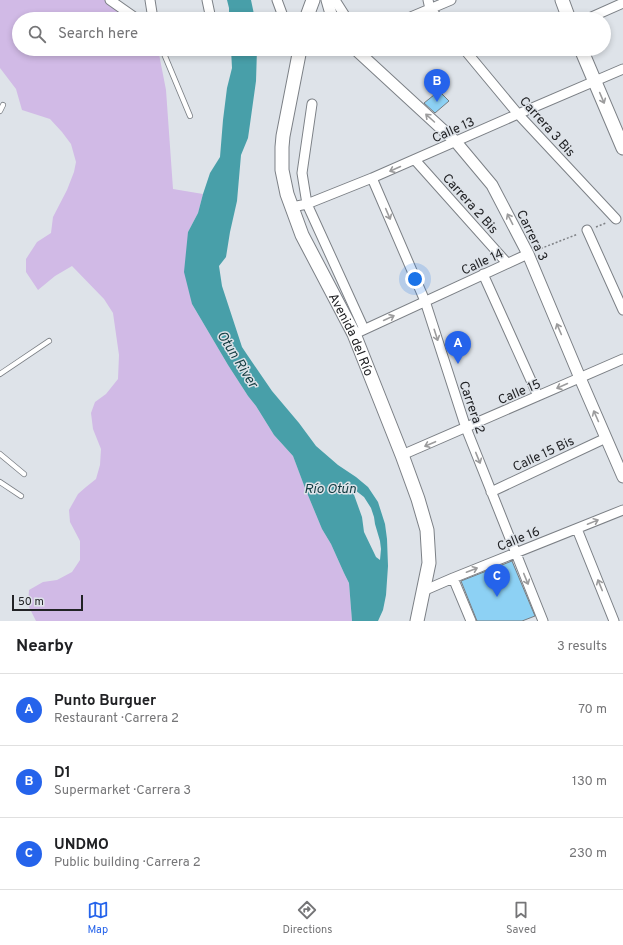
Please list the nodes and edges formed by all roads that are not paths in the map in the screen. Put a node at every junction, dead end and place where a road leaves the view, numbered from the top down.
1 (110, 0) edge
2 (150, 0) edge
3 (207, 0) edge
4 (277, 0) edge
5 (306, 0) edge
6 (313, 0) edge
7 (327, 0) edge
8 (335, 0) edge
9 (451, 0) edge
10 (562, 0) edge
11 (623, 3) edge
12 (429, 4) edge
13 (127, 12) edge
14 (152, 12) edge
15 (210, 12) edge
16 (281, 12) edge
17 (306, 12) edge
18 (309, 12) edge
19 (331, 12) edge
20 (343, 12) edge
21 (417, 12) edge
22 (566, 12) edge
23 (603, 12) edge
24 (165, 56) edge
25 (299, 56) edge
26 (363, 56) edge
27 (470, 56) edge
28 (584, 56) edge
29 (623, 69) edge
30 (595, 82) junction
31 (312, 104) dead end
32 (3, 105) dead end
33 (0, 111) edge
34 (518, 114) junction
35 (190, 116) dead end
36 (456, 142) junction
37 (623, 148) edge
38 (415, 160) junction
39 (372, 178) junction
40 (307, 204) junction
41 (292, 207) junction
42 (616, 219) road end
43 (587, 230) road end
44 (528, 254) junction
45 (507, 263) junction
46 (483, 274) junction
47 (425, 301) junction
48 (623, 310) edge
49 (359, 332) junction
50 (49, 341) dead end
51 (623, 359) edge
52 (0, 374) edge
53 (580, 378) junction
54 (538, 396) junction
55 (466, 428) junction
56 (606, 438) junction
57 (0, 454) edge
58 (402, 455) junction
59 (24, 474) dead end
60 (623, 477) edge
61 (0, 482) edge
62 (491, 492) junction
63 (21, 496) dead end
64 (623, 510) edge
65 (577, 529) junction
66 (515, 553) junction
67 (453, 578) junction
68 (423, 591) junction
69 (417, 621) edge
70 (471, 621) edge
71 (543, 621) edge
72 (614, 621) edge

1 - 13 street
2 - 14 street
3 - 15 street
4 - 16 street
5 - 17 main road
6 - 18 main road
7 - 19 street
8 - 20 street
9 - 12 street
10 - 22 main road
11 - 23 street
12 - 21 street
24 - 35 lane
25 - 41 main road, Avenida del Río
36 -> 26 street, Carrera 3
27 - 34 street, Carrera 3 Bis
28 - 30 main road
29 - 30 street, Calle 13
30 - 34 street, Calle 13
30 -> 37 main road
31 - 40 street
32 - 33 lane
34 - 36 street, Calle 13
34 - 42 street, Carrera 3 Bis
36 - 38 street, Calle 13
44 -> 36 street, Carrera 3
38 -> 39 street, Calle 13
38 - 45 street, Carrera 2 Bis
39 - 40 street, Calle 13
39 -> 47 street, Carrera 2
40 - 41 street, Calle 13
40 - 49 street
41 - 49 main road, Avenida del Río
43 - 48 street
44 - 45 street, Calle 14
53 -> 44 street, Carrera 3
45 - 46 street, Calle 14
46 - 47 street, Calle 14
46 - 54 street
49 -> 47 street, Calle 14
47 -> 55 street, Carrera 2
49 - 58 main road, Avenida del Río
50 - 52 lane
51 - 53 street, Calle 15
53 -> 54 street, Calle 15
56 -> 53 street, Carrera 3
54 - 55 street, Calle 15
55 -> 58 street, Calle 15
55 -> 62 street, Carrera 2
56 - 60 street, Carrera 3
56 - 62 street, Calle 15 Bis
57 - 59 lane
58 - 68 main road, Avenida del Río
61 - 63 lane
62 - 66 street, Carrera 2
65 -> 64 street, Calle 16
65 - 66 street, Calle 16
72 -> 65 street
67 -> 66 street, Calle 16
66 -> 71 street, Carrera 2
67 - 68 street, Calle 16
67 - 70 street
68 - 69 main road, Avenida del Río

